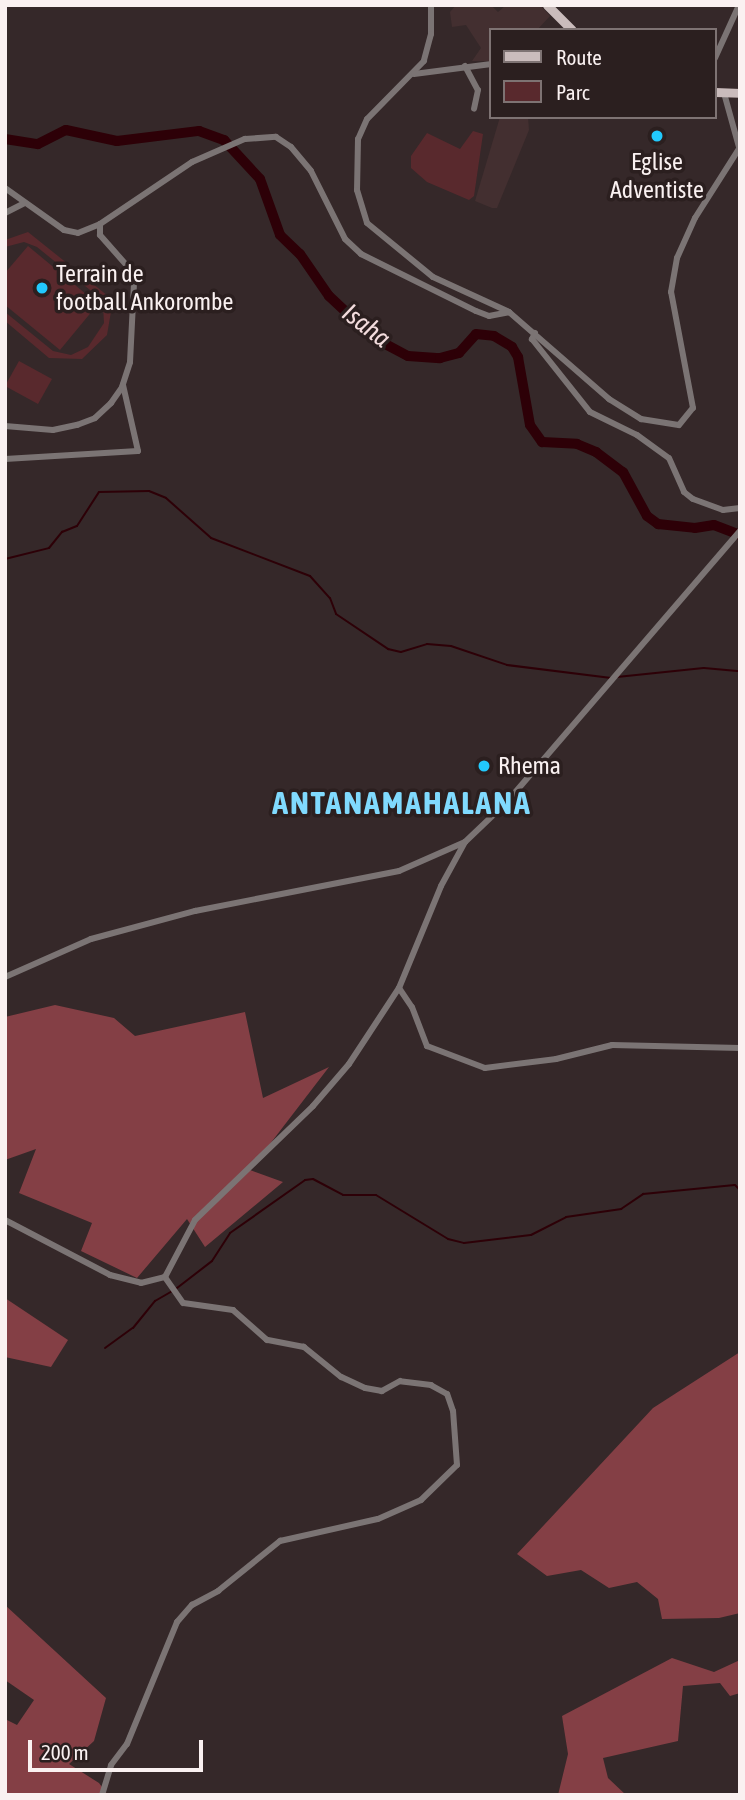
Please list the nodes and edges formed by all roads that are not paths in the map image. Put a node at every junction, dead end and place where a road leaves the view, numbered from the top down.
1 (430, 5) edge
2 (547, 5) edge
3 (739, 5) edge
4 (570, 28) edge
5 (717, 54) edge
6 (490, 64) edge
7 (465, 66) junction
8 (414, 74) junction
9 (720, 93) edge
10 (740, 93) edge
11 (474, 109) dead end
12 (740, 147) edge
13 (5, 188) edge
14 (25, 203) junction
15 (5, 213) edge
16 (100, 224) junction
17 (509, 312) junction
18 (535, 333) junction
19 (123, 384) junction
20 (5, 426) edge
21 (5, 459) edge
22 (740, 508) edge
23 (740, 531) edge
24 (465, 842) junction
25 (5, 977) edge
26 (399, 988) junction
27 (740, 1048) edge
28 (5, 1220) edge
29 (165, 1277) junction
30 (102, 1795) edge

1 - 8 street
2 - 4 main road
3 - 5 street
6 - 7 street
7 - 8 street
7 - 11 street
8 - 17 street
9 - 10 main road
9 - 12 street
12 - 18 street
13 - 14 street
14 - 15 street
14 - 16 street
16 - 17 street
16 - 19 street
17 - 18 street
18 - 22 street
19 - 20 street
19 - 21 street
23 - 24 street
24 - 25 street
24 - 26 street
26 - 27 street
26 - 29 street
28 - 29 street
29 - 30 street

